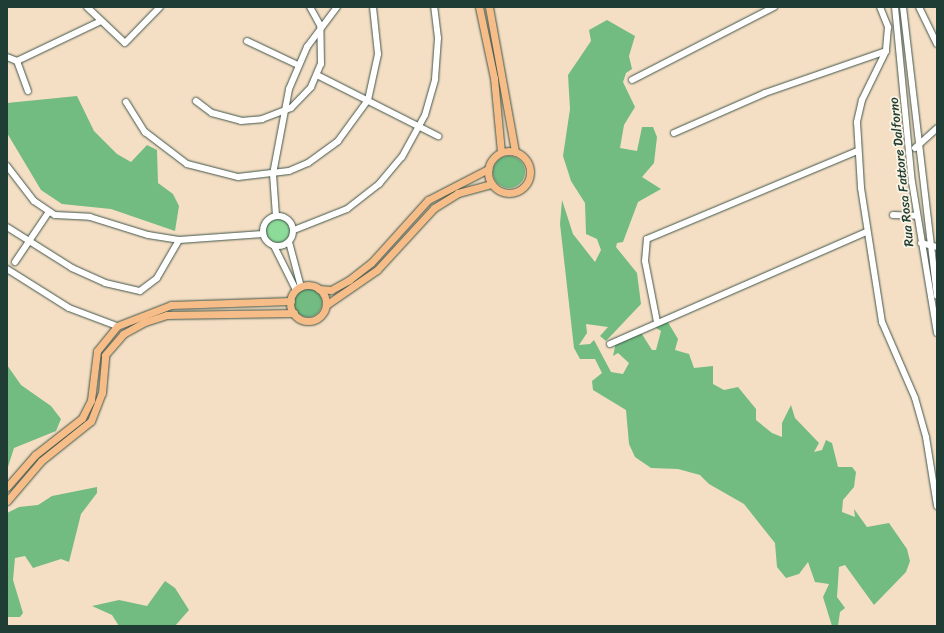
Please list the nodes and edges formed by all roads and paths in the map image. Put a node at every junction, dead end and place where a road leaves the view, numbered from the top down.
1 (87, 7) edge
2 (160, 7) edge
3 (310, 7) edge
4 (337, 7) edge
5 (373, 7) edge
6 (434, 7) edge
7 (479, 7) edge
8 (489, 7) edge
9 (774, 7) edge
10 (880, 7) edge
11 (896, 7) edge
12 (903, 7) edge
13 (919, 7) edge
14 (101, 21) junction
15 (901, 22) junction
16 (320, 25) junction
17 (247, 40) dead end
18 (937, 44) edge
19 (886, 51) junction
20 (7, 57) edge
21 (17, 61) junction
22 (298, 65) junction
23 (317, 75) junction
24 (632, 80) dead end
25 (28, 91) dead end
26 (368, 100) junction
27 (196, 101) dead end
28 (126, 102) dead end
29 (283, 113) junction
30 (420, 126) junction
31 (937, 128) edge
32 (674, 133) dead end
33 (438, 136) dead end
34 (917, 147) junction
35 (909, 149) junction
36 (857, 151) junction
37 (501, 152) junction
38 (516, 152) junction
39 (7, 166) edge
40 (488, 170) junction
41 (273, 174) junction
42 (492, 184) junction
43 (48, 213) junction
44 (893, 215) dead end
45 (276, 216) junction
46 (917, 216) junction
47 (7, 227) edge
48 (294, 230) junction
49 (866, 232) junction
50 (263, 234) junction
51 (30, 240) junction
52 (179, 240) junction
53 (289, 242) junction
54 (921, 243) junction
55 (930, 245) junction
56 (274, 246) junction
57 (937, 247) edge
58 (15, 262) dead end
59 (7, 269) edge
60 (299, 289) junction
61 (319, 289) junction
62 (937, 296) edge
63 (291, 301) junction
64 (326, 305) junction
65 (294, 313) junction
66 (657, 322) junction
67 (117, 326) junction
68 (937, 333) edge
69 (610, 344) dead end
70 (7, 487) edge
71 (7, 501) edge
72 (937, 506) edge

1 - 14 street
2 - 14 street
3 - 16 street
4 - 16 street
5 - 26 street
6 - 30 street
7 - 37 main road
8 - 38 main road
9 - 24 street
10 - 19 street
11 - 15 street, Rua Rosa Fattore Dalforno
12 - 15 street, Rua Rosa Fattore Dalforno
13 - 18 street
14 - 21 street
15 - 34 street, Rua Rosa Fattore Dalforno
15 - 35 street, Rua Rosa Fattore Dalforno
16 - 22 street
16 - 23 street
17 - 22 street
19 - 32 street
19 - 36 street
20 - 21 street
21 - 25 street
22 - 29 street
23 - 26 street
23 - 29 street
26 - 30 street
26 - 41 street
27 - 29 street
28 - 41 street
29 - 41 street
30 - 33 street
30 - 48 street
31 - 34 street
34 - 35 street
34 - 55 street, Rua Rosa Fattore Dalforno
35 - 46 street, Rua Rosa Fattore Dalforno
36 - 49 street
36 - 66 street
37 - 38 main road
37 - 40 main road
38 - 42 main road
39 - 43 street
40 - 42 main road
40 - 61 main road
41 - 45 street
42 - 64 main road
43 - 51 street
43 - 52 street
44 - 46 street
45 - 48 street
45 - 50 street
46 - 54 street, Rua Rosa Fattore Dalforno
47 - 51 street
48 - 53 street
49 - 66 street
49 - 72 street
50 - 52 street
50 - 56 street
51 - 52 street
51 - 58 street
53 - 56 street
53 - 60 street
54 - 55 street
54 - 68 street, Rua Rosa Fattore Dalforno
55 - 57 street
55 - 62 street, Rua Rosa Fattore Dalforno
56 - 60 street
59 - 67 street
60 - 61 main road
60 - 63 main road
61 - 64 main road
63 - 65 main road
63 - 67 main road
64 - 65 main road
65 - 71 main road
66 - 69 street
67 - 70 main road

